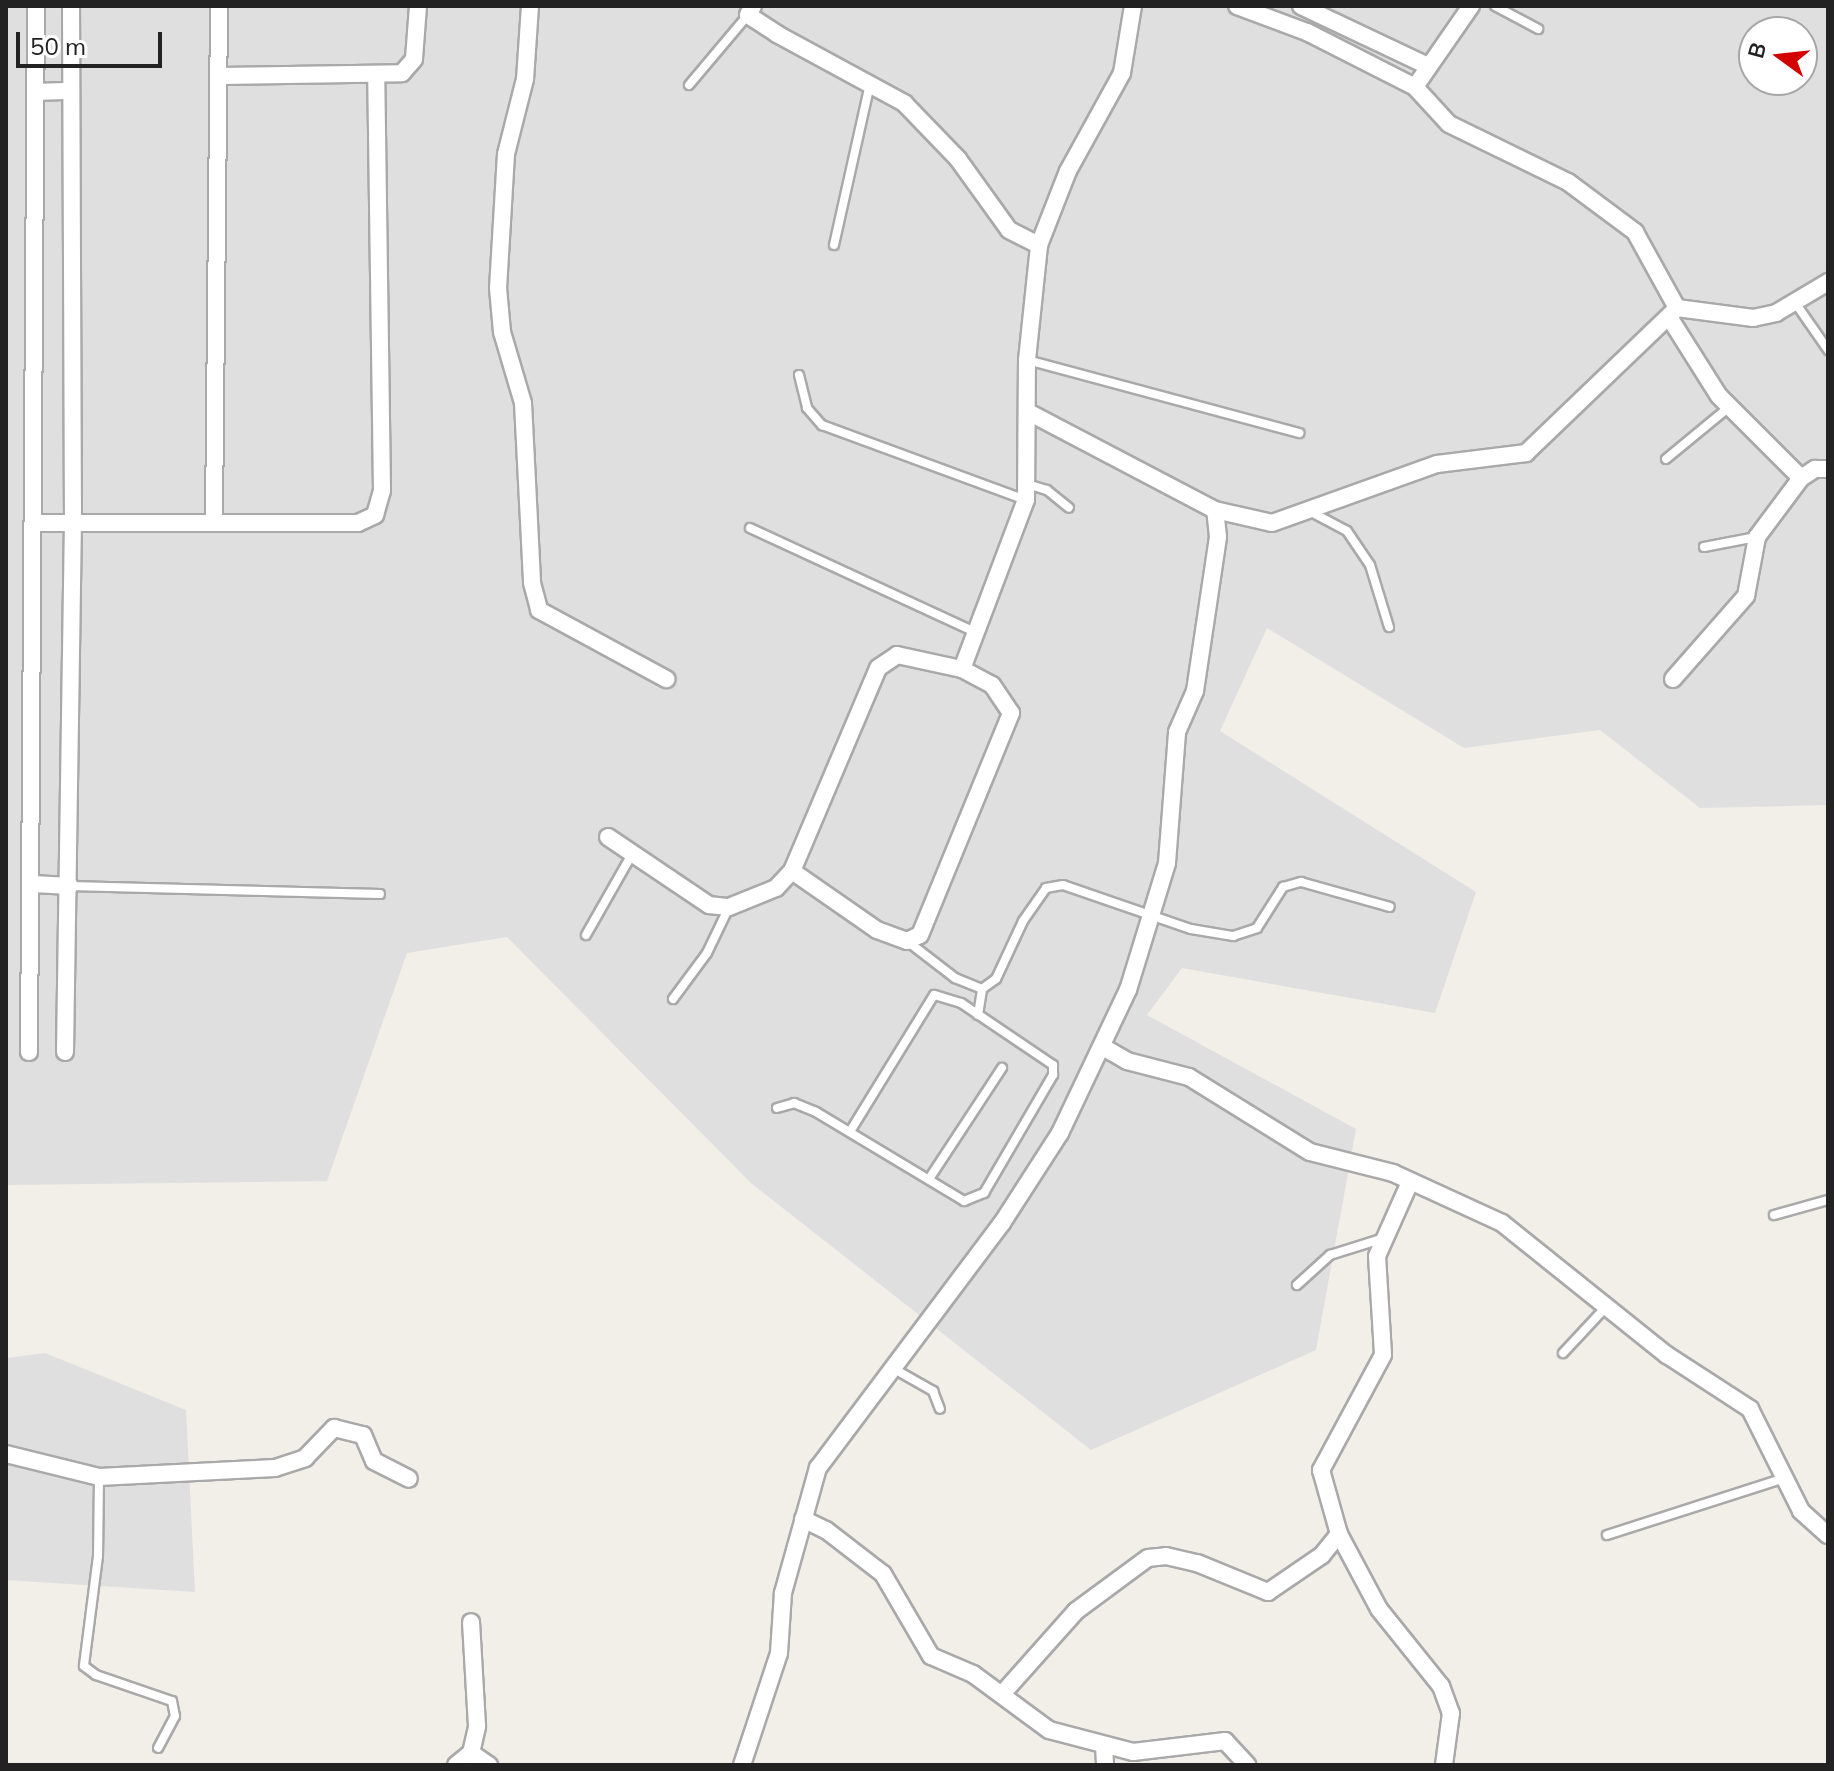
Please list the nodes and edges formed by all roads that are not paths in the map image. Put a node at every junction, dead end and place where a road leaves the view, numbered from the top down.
1 (36, 6) edge
2 (71, 6) edge
3 (219, 6) edge
4 (418, 6) edge
5 (530, 6) edge
6 (1133, 6) edge
7 (1237, 6) edge
8 (1471, 6) edge
9 (1495, 6) edge
10 (1308, 9) edge
11 (750, 11) edge
12 (1538, 29) dead end
13 (1307, 32) junction
14 (1426, 65) junction
15 (221, 76) junction
16 (376, 76) junction
17 (689, 85) dead end
18 (1415, 87) junction
19 (869, 89) junction
20 (71, 91) junction
21 (36, 92) junction
22 (834, 245) dead end
23 (1039, 245) junction
24 (1828, 282) edge
25 (1793, 301) junction
26 (1673, 312) junction
27 (1828, 350) edge
28 (1027, 360) junction
29 (799, 375) dead end
30 (1729, 407) junction
31 (1030, 413) junction
32 (1299, 433) dead end
33 (1666, 459) dead end
34 (1828, 469) edge
35 (1801, 478) junction
36 (1027, 492) junction
37 (1069, 508) dead end
38 (1215, 510) junction
39 (1313, 513) junction
40 (214, 519) junction
41 (73, 522) junction
42 (34, 523) junction
43 (750, 528) dead end
44 (1757, 537) junction
45 (1704, 547) dead end
46 (1389, 627) dead end
47 (978, 633) junction
48 (962, 669) junction
49 (666, 679) dead end
50 (1673, 679) dead end
51 (608, 837) dead end
52 (632, 854) junction
53 (792, 871) junction
54 (33, 884) junction
55 (70, 886) junction
56 (380, 894) dead end
57 (729, 907) junction
58 (1390, 907) dead end
59 (1153, 917) junction
60 (586, 935) dead end
61 (907, 941) junction
62 (982, 989) junction
63 (673, 999) dead end
64 (978, 1015) junction
65 (1103, 1047) junction
66 (29, 1052) dead end
67 (65, 1052) dead end
68 (1002, 1068) dead end
69 (777, 1108) dead end
70 (851, 1130) junction
71 (929, 1179) junction
72 (1410, 1182) junction
73 (1828, 1200) edge
74 (1774, 1215) dead end
75 (1381, 1239) junction
76 (1297, 1285) dead end
77 (1606, 1307) junction
78 (1563, 1353) dead end
79 (896, 1370) junction
80 (940, 1409) dead end
81 (6, 1454) edge
82 (99, 1477) junction
83 (409, 1479) dead end
84 (1781, 1479) junction
85 (803, 1519) junction
86 (1339, 1534) junction
87 (1607, 1535) dead end
88 (1828, 1535) edge
89 (471, 1622) dead end
90 (1003, 1693) junction
91 (1104, 1745) junction
92 (158, 1748) dead end
93 (471, 1753) junction
94 (456, 1765) edge
95 (489, 1765) edge
96 (742, 1765) edge
97 (1105, 1765) edge
98 (1247, 1765) edge
99 (1444, 1765) edge

1 - 21 street
2 - 20 street
3 - 15 street
4 - 16 street
5 - 49 street
6 - 23 street
7 - 13 street
8 - 14 street
9 - 12 lane
10 - 13 street
10 - 14 street
11 - 17 lane
11 - 19 street
13 - 18 street
14 - 18 street
15 - 16 street
15 - 40 street
16 - 40 street
18 - 26 street
19 - 22 lane
19 - 23 street
20 - 21 street
20 - 41 street
21 - 42 street
23 - 28 street
24 - 25 street
25 - 26 street
25 - 27 lane
26 - 30 street
26 - 39 street
28 - 31 street
28 - 32 lane
29 - 36 lane
30 - 33 lane
30 - 35 street
31 - 36 street
31 - 38 street
34 - 35 street
35 - 44 street
36 - 37 lane
36 - 47 street
38 - 39 street
38 - 59 street
39 - 46 lane
40 - 41 street
41 - 42 street
41 - 55 street
42 - 54 street
43 - 47 lane
44 - 45 lane
44 - 50 street
47 - 48 street
48 - 53 street
48 - 61 street
51 - 52 street
52 - 57 street
52 - 60 lane
53 - 57 street
53 - 61 street
54 - 55 street
54 - 66 street
55 - 56 lane
55 - 67 street
57 - 63 lane
58 - 59 lane
59 - 62 lane
59 - 65 street
61 - 62 lane
62 - 64 lane
64 - 70 lane
64 - 71 lane
65 - 72 street
65 - 79 street
68 - 71 lane
69 - 70 lane
70 - 71 lane
72 - 75 street
72 - 77 street
73 - 74 lane
75 - 76 lane
75 - 86 street
77 - 78 lane
77 - 84 street
79 - 80 lane
79 - 85 street
81 - 82 street
82 - 83 street
82 - 92 lane
84 - 87 lane
84 - 88 street
85 - 90 street
85 - 96 street
86 - 90 street
86 - 99 street
89 - 93 street
90 - 91 street
91 - 97 street
91 - 98 street
93 - 94 street
93 - 95 street

